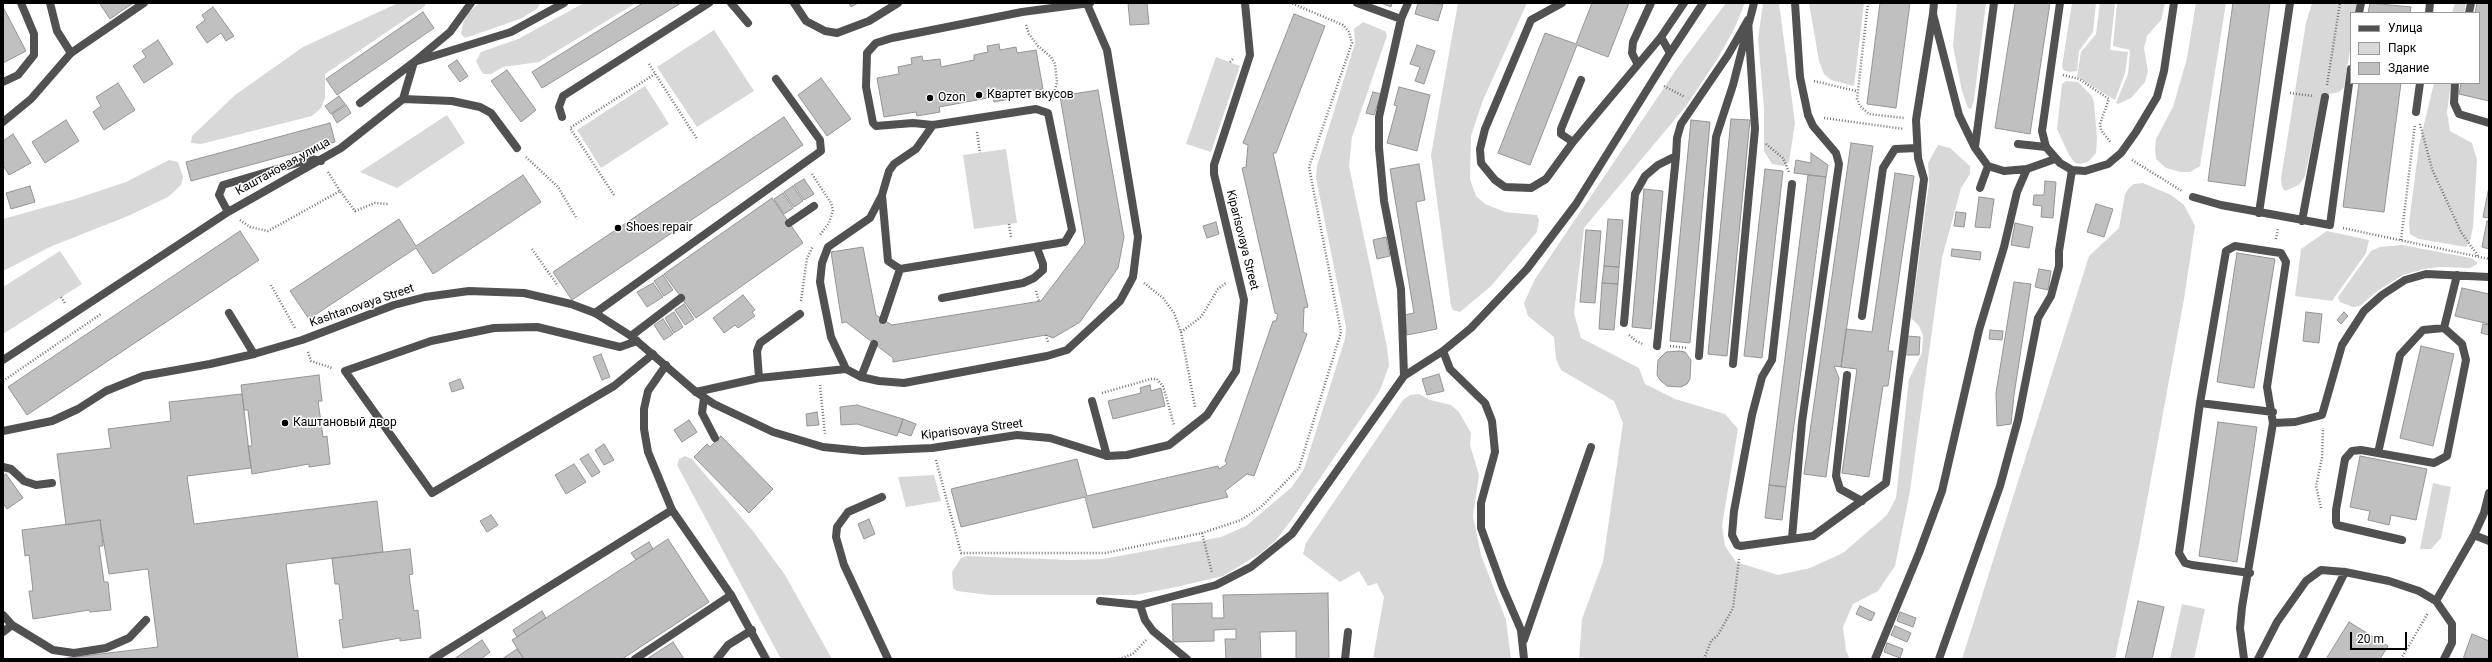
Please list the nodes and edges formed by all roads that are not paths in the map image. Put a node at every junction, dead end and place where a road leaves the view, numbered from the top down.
1 (21, 3) edge
2 (50, 3) edge
3 (144, 3) edge
4 (471, 3) edge
5 (564, 3) edge
6 (709, 3) edge
7 (731, 3) edge
8 (794, 3) edge
9 (898, 3) edge
10 (1245, 3) edge
11 (1357, 3) edge
12 (1408, 3) edge
13 (1562, 3) edge
14 (1651, 3) edge
15 (1684, 3) edge
16 (1703, 3) edge
17 (1754, 3) edge
18 (1795, 3) edge
19 (1934, 3) edge
20 (1994, 3) edge
21 (2060, 3) edge
22 (2174, 3) edge
23 (2290, 3) edge
24 (1088, 4) edge
25 (1933, 14) junction
26 (1401, 19) junction
27 (1748, 20) junction
28 (748, 23) dead end
29 (1661, 37) junction
30 (1670, 52) junction
31 (71, 53) junction
32 (414, 62) junction
33 (1637, 64) junction
34 (2350, 76) edge
35 (776, 79) dead end
36 (1581, 80) dead end
37 (3, 82) edge
38 (2420, 84) edge
39 (2455, 84) edge
40 (2325, 97) road end
41 (403, 99) junction
42 (360, 103) dead end
43 (2416, 112) road end
44 (562, 117) dead end
45 (3, 122) edge
46 (2489, 123) edge
47 (933, 124) junction
48 (1573, 142) junction
49 (2018, 144) dead end
50 (2046, 147) junction
51 (517, 148) road end
52 (1917, 148) junction
53 (1975, 148) junction
54 (1676, 156) junction
55 (2055, 159) junction
56 (321, 161) junction
57 (1988, 166) junction
58 (2027, 169) junction
59 (2072, 170) junction
60 (1792, 184) road end
61 (1980, 188) dead end
62 (882, 195) junction
63 (2193, 197) dead end
64 (814, 206) dead end
65 (228, 212) junction
66 (2259, 213) junction
67 (2302, 221) junction
68 (789, 223) dead end
69 (1037, 248) junction
70 (900, 270) junction
71 (2457, 274) junction
72 (2489, 277) edge
73 (681, 298) dead end
74 (942, 298) dead end
75 (229, 313) dead end
76 (595, 313) junction
77 (800, 314) dead end
78 (1862, 316) dead end
79 (883, 320) dead end
80 (1624, 323) dead end
81 (2444, 328) junction
82 (634, 338) junction
83 (874, 344) dead end
84 (1658, 346) dead end
85 (1443, 351) junction
86 (254, 354) junction
87 (653, 354) junction
88 (1699, 356) dead end
89 (3, 360) edge
90 (1733, 364) dead end
91 (666, 365) junction
92 (846, 369) junction
93 (1404, 376) junction
94 (1847, 376) dead end
95 (860, 377) junction
96 (759, 378) junction
97 (696, 392) junction
98 (704, 398) junction
99 (1092, 401) road end
100 (2200, 403) junction
101 (2273, 412) junction
102 (2273, 423) junction
103 (3, 430) edge
104 (715, 438) dead end
105 (1591, 447) dead end
106 (825, 448) joint
107 (2378, 453) junction
108 (1107, 456) junction
109 (3, 467) edge
110 (52, 483) dead end
111 (2489, 493) edge
112 (882, 497) dead end
113 (1862, 501) junction
114 (672, 510) junction
115 (2474, 534) junction
116 (1792, 538) junction
117 (2402, 540) dead end
118 (2489, 541) edge
119 (2345, 572) junction
120 (2250, 573) junction
121 (731, 595) junction
122 (2436, 601) junction
123 (1100, 602) dead end
124 (1140, 605) junction
125 (3, 615) edge
126 (146, 620) dead end
127 (12, 625) junction
128 (752, 630) junction
129 (3, 632) edge
130 (1348, 632) dead end
131 (1523, 643) junction
132 (433, 659) edge
133 (636, 659) edge
134 (717, 659) edge
135 (766, 659) edge
136 (888, 659) edge
137 (1187, 659) edge
138 (1345, 659) edge
139 (1524, 659) edge
140 (1875, 659) edge
141 (1939, 659) edge
142 (2244, 659) edge
143 (2258, 659) edge
144 (2302, 659) edge
145 (2444, 659) edge

1 - 37 street
2 - 31 street
3 - 31 street
4 - 32 street
5 - 32 street
6 - 44 street
7 - 28 street
8 - 9 street
10 - 108 street, Kiparisovaya Street
11 - 26 street
12 - 26 street
13 - 48 street
14 - 33 street
15 - 29 street
16 - 30 street
17 - 27 street
18 - 116 street
19 - 25 street
20 - 53 street
21 - 50 street
22 - 59 street
23 - 66 street
24 - 47 street
24 - 95 street
25 - 52 street
25 - 53 street
26 - 93 street
27 - 54 street
27 - 88 street
27 - 90 street
29 - 30 street
29 - 33 street
30 - 85 street
31 - 45 street
32 - 41 street
32 - 42 street
33 - 48 street
34 - 67 street
35 - 76 street
36 - 48 street
38 - 43 street
39 - 46 street
40 - 67 street
41 - 51 street
41 - 56 street, Каштановая улица
47 - 62 street
47 - 69 street
49 - 50 street
50 - 55 street
52 - 78 street
52 - 113 street
53 - 57 street
54 - 80 street
54 - 84 street
55 - 58 street
55 - 59 street
56 - 65 street, Каштановая улица
56 - 65 street
57 - 58 street
57 - 61 street
58 - 140 street
59 - 141 street
60 - 116 street
62 - 70 street
62 - 92 street
63 - 66 street
64 - 68 street
65 - 89 street, Каштановая улица
66 - 67 street
69 - 70 street
69 - 74 street
70 - 79 street
71 - 72 street
71 - 81 street
71 - 102 street
73 - 82 street
75 - 86 street
76 - 82 street, Kashtanovaya Street
76 - 86 street, Kashtanovaya Street
77 - 96 street
81 - 107 street
81 - 107 street
82 - 87 street, Kashtanovaya Street
82 - 87 street
83 - 95 street
85 - 93 street
85 - 131 street
86 - 103 street, Kashtanovaya Street
87 - 91 street, Kashtanovaya Street
91 - 97 street, Kashtanovaya Street
91 - 114 street
92 - 95 street
92 - 96 street
93 - 124 street
94 - 113 street
96 - 97 street
97 - 98 street, Kashtanovaya Street
98 - 104 street
98 - 106 street, Kashtanovaya Street
99 - 108 street
100 - 101 street
100 - 101 street
100 - 120 street
101 - 102 street
102 - 120 street
105 - 131 street
106 - 108 street, Kiparisovaya Street
107 - 117 street
109 - 110 street
111 - 115 street
112 - 136 street
113 - 116 street
114 - 121 street
114 - 132 street
115 - 118 street
115 - 122 street
119 - 122 street
119 - 143 street
119 - 144 street
120 - 142 street
121 - 128 street
121 - 133 street
122 - 145 street
123 - 124 street
124 - 137 street
125 - 127 street
126 - 127 street
127 - 129 street
128 - 134 street
128 - 135 street
130 - 138 street
131 - 139 street

